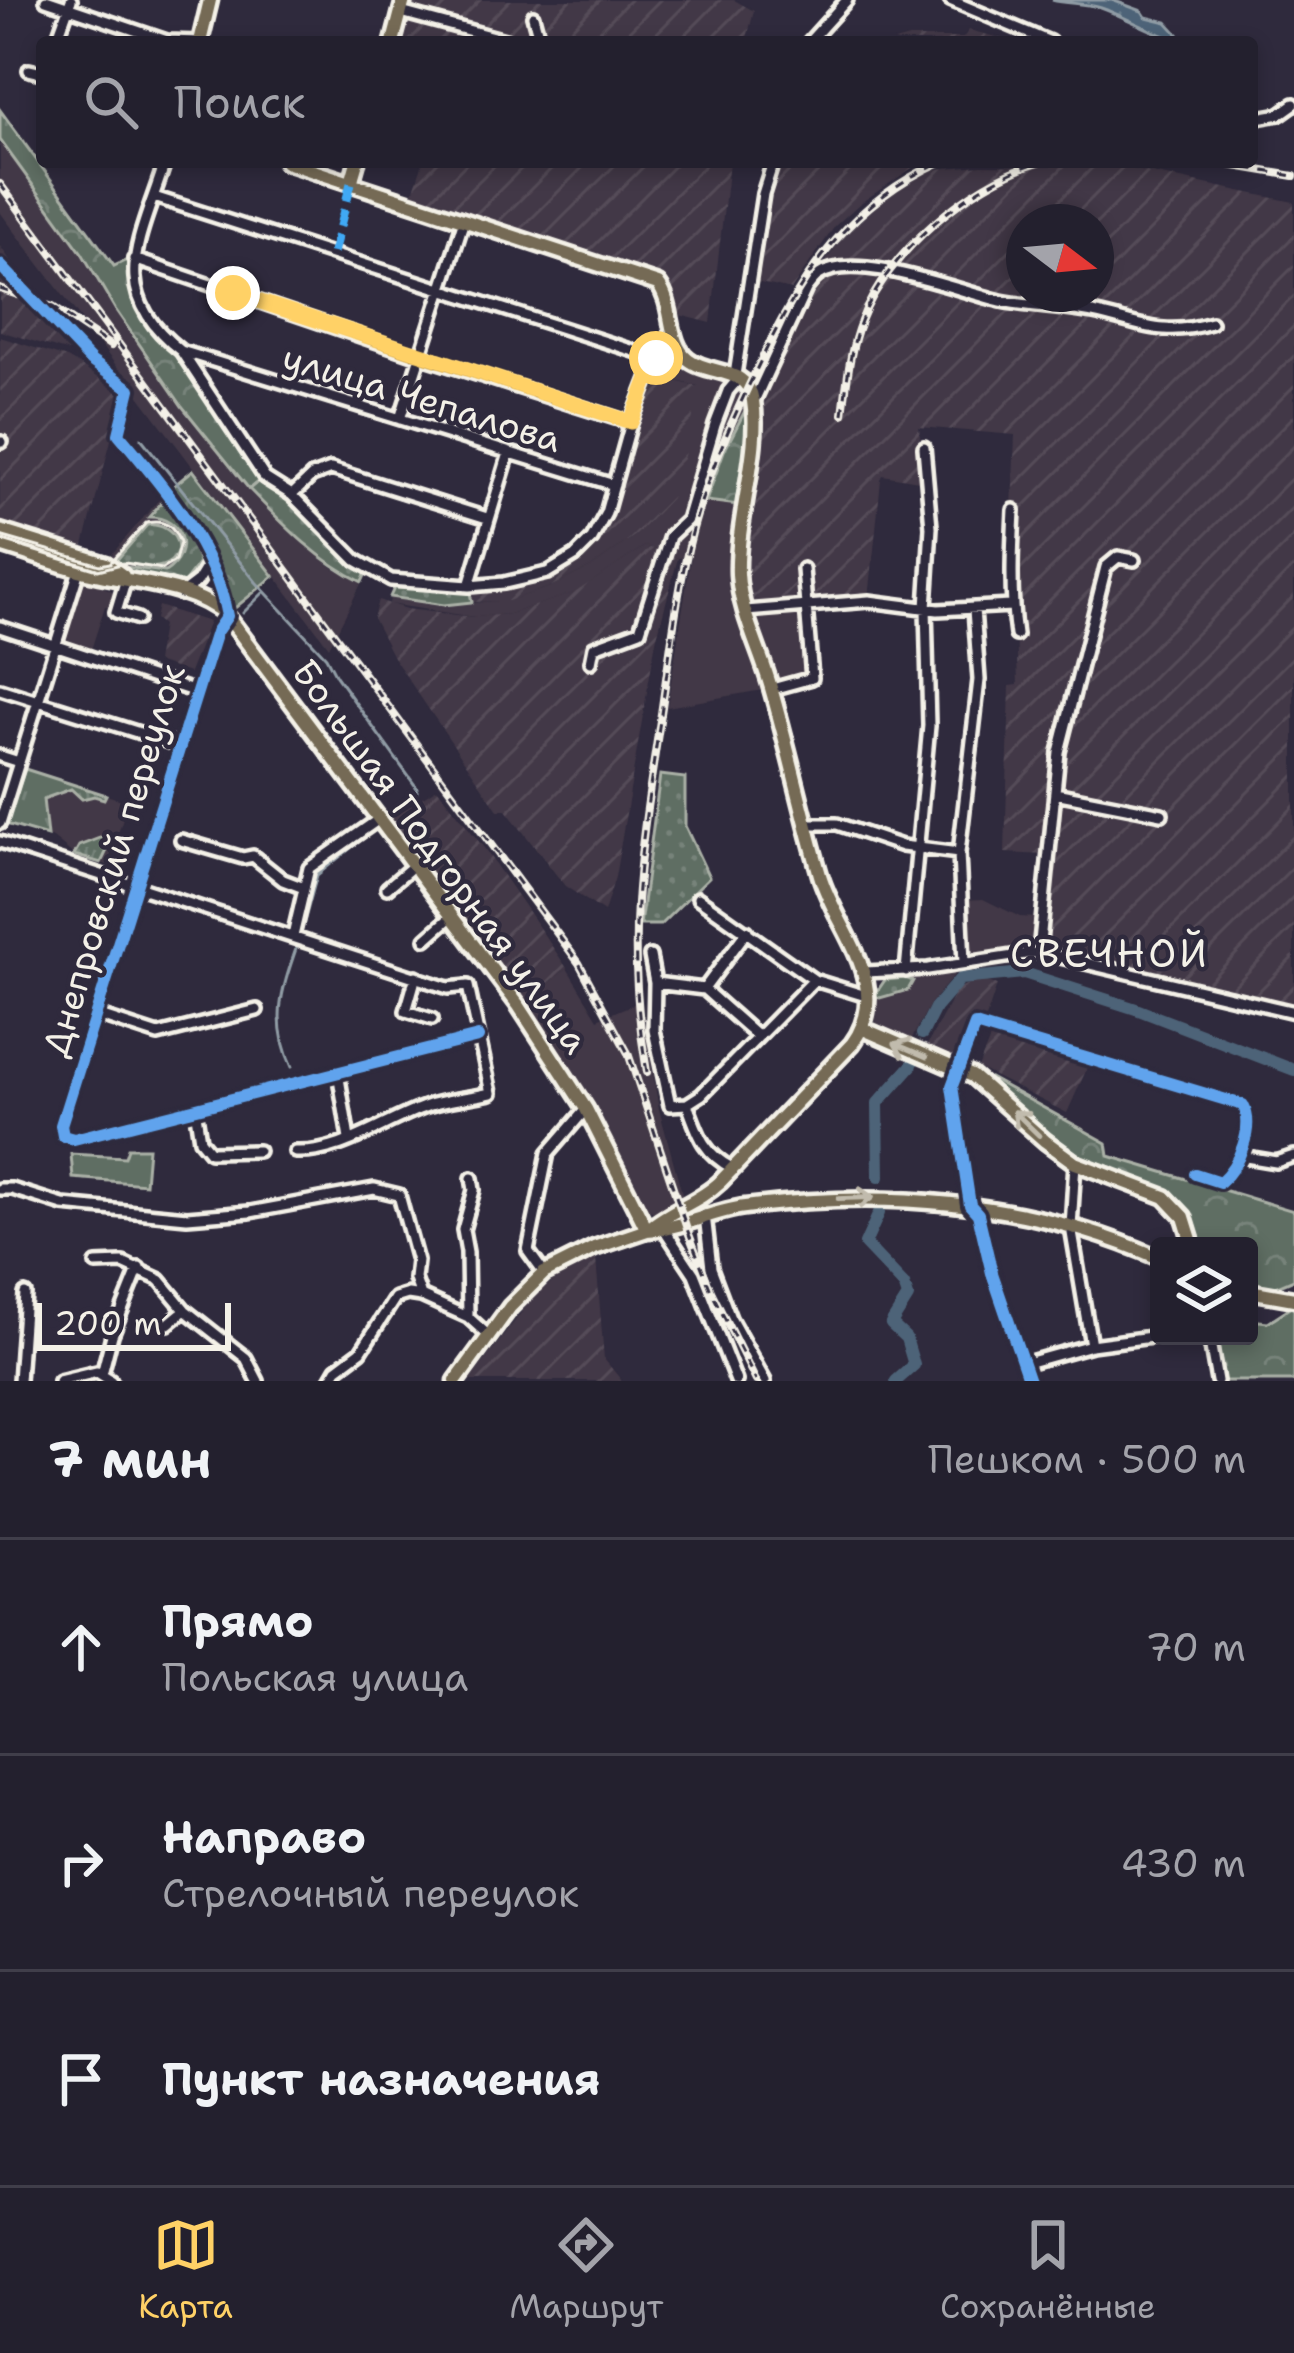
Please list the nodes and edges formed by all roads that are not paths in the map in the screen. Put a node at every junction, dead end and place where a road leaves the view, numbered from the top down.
1 (46, 0) edge
2 (847, 0) edge
3 (950, 0) edge
4 (206, 1) edge
5 (70, 3) edge
6 (403, 6) edge
7 (532, 16) dead end
8 (58, 36) edge
9 (157, 36) edge
10 (201, 36) edge
11 (395, 36) edge
12 (494, 36) edge
13 (539, 36) edge
14 (814, 36) edge
15 (1036, 36) edge
16 (29, 70) dead end
17 (36, 72) edge
18 (1294, 104) edge
19 (1258, 118) edge
20 (163, 168) edge
21 (305, 168) edge
22 (355, 168) edge
23 (771, 168) edge
24 (351, 183) junction
25 (154, 197) junction
26 (464, 220) junction
27 (134, 259) junction
28 (0, 265) edge
29 (442, 288) junction
30 (1211, 323) dead end
31 (677, 344) junction
32 (181, 351) junction
33 (419, 356) junction
34 (656, 358) junction
35 (737, 377) junction
36 (754, 401) junction
37 (400, 419) junction
38 (631, 422) junction
39 (924, 447) dead end
40 (509, 453) junction
41 (614, 485) junction
42 (292, 495) junction
43 (1014, 510) dead end
44 (488, 518) junction
45 (0, 531) edge
46 (0, 544) edge
47 (1134, 560) dead end
48 (209, 563) junction
49 (803, 568) dead end
50 (79, 570) junction
51 (103, 570) junction
52 (128, 579) junction
53 (469, 586) junction
54 (181, 594) junction
55 (805, 606) junction
56 (1011, 606) junction
57 (926, 608) junction
58 (974, 608) junction
59 (746, 611) junction
60 (227, 616) junction
61 (138, 619) dead end
62 (0, 627) edge
63 (1016, 635) dead end
64 (56, 644) junction
65 (591, 662) dead end
66 (0, 688) edge
67 (772, 689) junction
68 (196, 692) junction
69 (39, 701) junction
70 (178, 745) junction
71 (0, 756) edge
72 (19, 762) junction
73 (1055, 793) junction
74 (1162, 814) dead end
75 (379, 819) junction
76 (0, 823) edge
77 (806, 824) junction
78 (181, 840) dead end
79 (0, 842) edge
80 (915, 849) junction
81 (959, 853) junction
82 (413, 866) junction
83 (135, 886) junction
84 (387, 888) dead end
85 (304, 889) junction
86 (698, 898) dead end
87 (452, 916) junction
88 (747, 931) junction
89 (293, 936) junction
90 (426, 939) dead end
91 (1040, 952) junction
92 (650, 956) dead end
93 (964, 963) junction
94 (491, 968) junction
95 (906, 971) junction
96 (866, 972) junction
97 (416, 976) junction
98 (814, 980) junction
99 (655, 983) junction
100 (468, 986) junction
101 (704, 989) junction
102 (866, 995) junction
103 (257, 1010) dead end
104 (1294, 1012) edge
105 (97, 1016) junction
106 (432, 1019) dead end
107 (861, 1028) junction
108 (757, 1036) junction
109 (478, 1037) junction
110 (958, 1069) junction
111 (338, 1072) junction
112 (687, 1105) junction
113 (195, 1108) junction
114 (586, 1109) junction
115 (350, 1139) junction
116 (258, 1150) dead end
117 (295, 1152) dead end
118 (1240, 1156) junction
119 (1294, 1156) edge
120 (1075, 1163) junction
121 (732, 1168) junction
122 (1195, 1174) dead end
123 (472, 1178) dead end
124 (720, 1182) junction
125 (0, 1189) edge
126 (970, 1204) junction
127 (740, 1207) junction
128 (705, 1215) junction
129 (1071, 1227) junction
130 (664, 1229) junction
131 (647, 1230) junction
132 (1190, 1237) edge
133 (1150, 1255) edge
134 (96, 1264) dead end
135 (139, 1268) junction
136 (544, 1274) junction
137 (1258, 1293) edge
138 (25, 1294) dead end
139 (421, 1296) junction
140 (1294, 1299) edge
141 (185, 1310) junction
142 (468, 1317) junction
143 (168, 1324) dead end
144 (488, 1335) junction
145 (1150, 1337) edge
146 (1091, 1345) junction
147 (1211, 1345) edge
148 (1023, 1364) junction
149 (107, 1377) edge
150 (19, 1381) edge
151 (59, 1381) edge
152 (258, 1381) edge
153 (330, 1381) edge
154 (456, 1381) edge
155 (736, 1381) edge
156 (765, 1381) edge
157 (1029, 1381) edge
158 (1217, 1381) edge

1 - 5 street
2 - 14 street
3 - 15 street
4 - 10 main road
5 - 8 street
5 - 9 street
6 - 11 main road
6 - 12 street
7 - 13 street
16 - 17 street
18 - 19 street
20 - 25 street
21 - 24 main road
22 - 24 main road
23 - 35 street
24 - 26 main road
25 - 27 street
25 - 29 street
26 - 29 street
26 - 31 main road
27 - 32 street
27 - 33 street
28 - 48 street
29 - 33 street
29 - 34 street
30 - 36 street
31 - 34 street
31 - 35 main road
32 - 37 street, улица Чепалова
32 - 42 street
33 - 37 street
33 - 38 street
34 - 38 street
35 - 36 main road
35 - 65 street
36 - 59 main road
37 - 40 street, улица Чепалова
38 - 41 street
39 - 57 street
40 - 41 street, улица Чепалова
40 - 44 street
41 - 53 street
42 - 44 street
42 - 53 street
43 - 56 street
44 - 53 street
45 - 51 main road, Большая Подгорная улица
46 - 50 main road, Большая Подгорная улица
47 - 73 street
48 - 54 street
48 - 60 street
49 - 55 street
50 - 51 main road, Большая Подгорная улица
50 - 64 street
51 - 52 main road, Большая Подгорная улица
52 - 54 main road, Большая Подгорная улица
52 - 61 street
54 - 60 main road, Большая Подгорная улица
55 - 57 street
55 - 59 street
55 - 67 street
56 - 58 street
56 - 63 street
57 - 58 street
57 - 80 street
58 - 81 street
59 - 67 main road
60 - 68 street, Днепровский переулок
60 - 75 main road, Большая Подгорная улица
62 - 64 street
64 - 68 street
64 - 69 street
66 - 69 street
67 - 77 main road
68 - 70 street, Днепровский переулок
69 - 70 street
69 - 72 street
70 - 83 street, Днепровский переулок
71 - 72 street
72 - 76 street
73 - 74 street
73 - 91 street
75 - 82 main road, Большая Подгорная улица
75 - 85 street
77 - 80 street
77 - 96 main road
78 - 85 street
79 - 83 street
80 - 81 street
80 - 95 street
81 - 93 street
82 - 84 street
82 - 87 main road, Большая Подгорная улица
83 - 89 street
83 - 105 street, Днепровский переулок
85 - 89 street
86 - 88 street
87 - 90 street
87 - 94 main road, Большая Подгорная улица
88 - 98 street
88 - 101 street
89 - 97 street
91 - 93 street
91 - 104 street
92 - 99 street
93 - 95 street
94 - 100 street
94 - 114 main road, Большая Подгорная улица
95 - 96 street
96 - 102 main road
97 - 100 street
97 - 106 street
98 - 102 street
98 - 108 street
99 - 101 street
99 - 112 street
100 - 109 street
101 - 108 street
102 - 107 main road
103 - 105 street
105 - 113 street, Днепровский переулок
110 -> 107 main road
107 - 121 main road
108 - 112 street
109 - 111 street
109 - 115 street
110 - 118 street
120 -> 110 main road
110 - 126 street
111 - 113 street
111 - 115 street
112 - 121 street
113 - 116 street
114 - 131 main road, Большая Подгорная улица
114 - 136 street
115 - 117 street
118 - 119 street
118 - 122 street
120 - 129 street
120 - 132 main road
121 - 124 main road
123 - 142 street
124 - 127 main road
124 - 131 main road
125 - 139 street
127 -> 126 main road
126 - 129 main road
126 - 148 street
127 - 128 main road
128 - 130 main road
128 - 156 street
129 - 133 main road
129 - 146 street
130 - 131 main road
130 - 155 street
131 - 136 main road
134 - 135 street
135 - 141 street
135 - 149 street
136 - 144 main road
137 - 140 main road
138 - 150 street
139 - 142 street
139 - 153 street
141 - 143 street
141 - 152 street
142 - 144 street
144 - 154 main road
145 - 146 street
146 - 148 street
147 - 158 street
148 - 157 street
149 - 151 street

